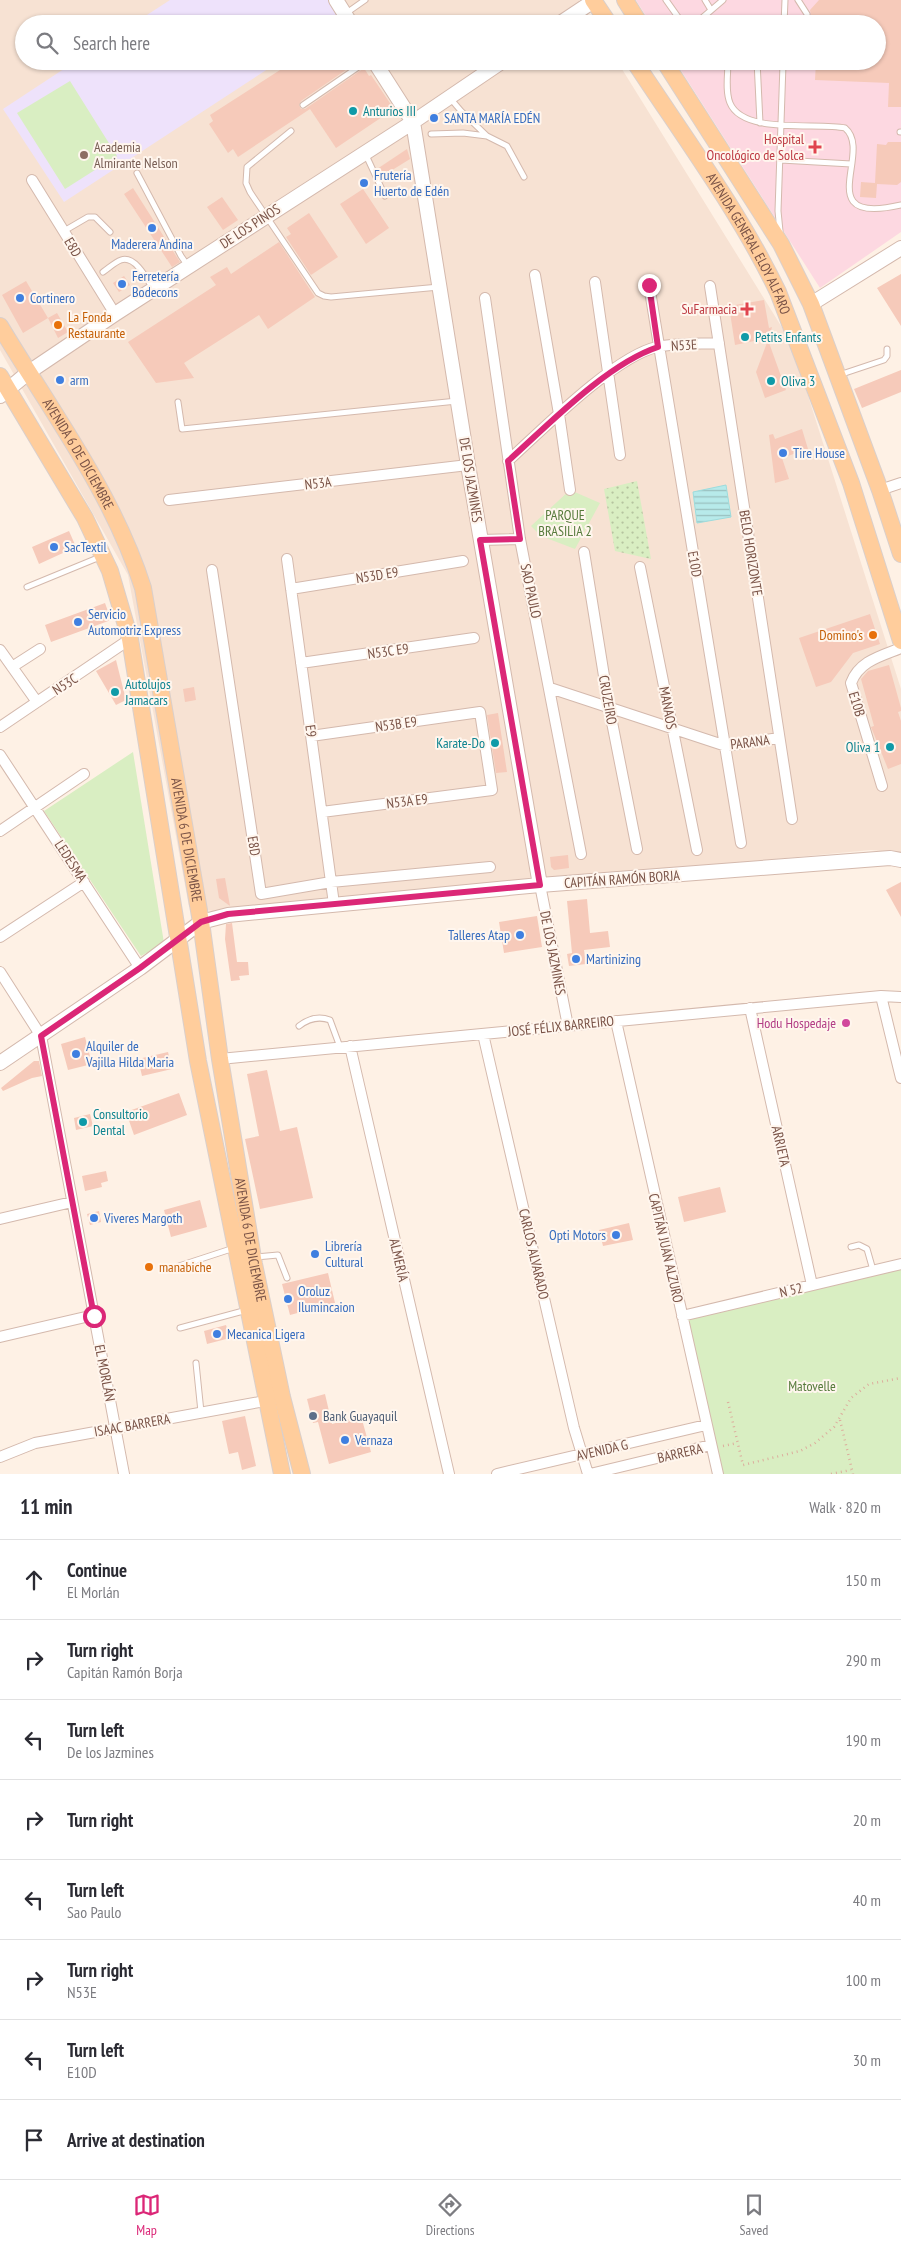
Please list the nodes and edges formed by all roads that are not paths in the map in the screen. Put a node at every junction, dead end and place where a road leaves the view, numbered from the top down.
1 (336, 0) edge
2 (365, 0) edge
3 (594, 0) edge
4 (625, 0) edge
5 (666, 0) edge
6 (705, 0) edge
7 (723, 0) edge
8 (785, 0) edge
9 (798, 0) edge
10 (711, 10) junction
11 (807, 14) dead end
12 (345, 15) edge
13 (352, 15) edge
14 (572, 15) edge
15 (603, 15) edge
16 (634, 15) edge
17 (677, 15) edge
18 (705, 15) edge
19 (784, 15) edge
20 (363, 70) edge
21 (380, 70) edge
22 (490, 70) edge
23 (640, 70) edge
24 (670, 70) edge
25 (728, 70) edge
26 (758, 70) edge
27 (783, 70) edge
28 (450, 97) junction
29 (303, 105) dead end
30 (413, 122) junction
31 (760, 122) junction
32 (782, 125) junction
33 (291, 131) dead end
34 (431, 134) dead end
35 (487, 136) junction
36 (364, 153) junction
37 (780, 160) junction
38 (851, 164) junction
39 (137, 173) dead end
40 (524, 177) dead end
41 (32, 180) dead end
42 (385, 196) dead end
43 (901, 205) edge
44 (266, 216) junction
45 (64, 231) junction
46 (110, 232) dead end
47 (780, 244) junction
48 (901, 248) edge
49 (189, 266) junction
50 (103, 272) dead end
51 (535, 275) dead end
52 (595, 282) dead end
53 (649, 285) dead end
54 (710, 286) dead end
55 (440, 287) junction
56 (153, 290) junction
57 (485, 298) dead end
58 (812, 304) junction
59 (115, 314) junction
60 (0, 326) edge
61 (719, 343) junction
62 (658, 347) junction
63 (887, 349) dead end
64 (29, 372) junction
65 (608, 374) junction
66 (839, 375) junction
67 (0, 376) edge
68 (4, 393) edge
69 (459, 401) junction
70 (178, 402) dead end
71 (559, 414) junction
72 (620, 455) dead end
73 (508, 461) junction
74 (468, 465) junction
75 (901, 483) edge
76 (570, 490) dead end
77 (880, 490) junction
78 (169, 500) dead end
79 (520, 539) junction
80 (480, 540) junction
81 (584, 552) dead end
82 (901, 554) edge
83 (103, 556) junction
84 (287, 559) dead end
85 (463, 562) dead end
86 (640, 567) dead end
87 (212, 570) dead end
88 (27, 587) dead end
89 (291, 589) junction
90 (474, 638) dead end
91 (130, 639) junction
92 (901, 641) edge
93 (901, 648) edge
94 (40, 649) dead end
95 (0, 650) edge
96 (301, 663) junction
97 (12, 667) junction
98 (550, 688) junction
99 (37, 702) junction
100 (609, 707) junction
101 (0, 727) edge
102 (672, 729) junction
103 (311, 736) junction
104 (779, 738) junction
105 (726, 746) junction
106 (0, 755) edge
107 (84, 774) dead end
108 (882, 786) dead end
109 (492, 790) joint
110 (36, 808) junction
111 (322, 812) junction
112 (792, 819) dead end
113 (0, 831) edge
114 (741, 844) dead end
115 (637, 849) dead end
116 (697, 850) dead end
117 (581, 854) dead end
118 (901, 860) edge
119 (490, 867) dead end
120 (84, 882) junction
121 (331, 882) junction
122 (540, 885) junction
123 (334, 904) junction
124 (201, 922) junction
125 (0, 937) edge
126 (179, 939) junction
127 (140, 968) junction
128 (0, 972) edge
129 (881, 996) junction
130 (901, 997) edge
131 (750, 1008) junction
132 (616, 1021) junction
133 (299, 1026) dead end
134 (568, 1026) junction
135 (483, 1034) junction
136 (41, 1036) junction
137 (345, 1047) junction
138 (220, 1059) junction
139 (0, 1063) edge
140 (901, 1078) edge
141 (72, 1202) junction
142 (0, 1219) edge
143 (235, 1247) junction
144 (851, 1247) dead end
145 (253, 1257) junction
146 (901, 1264) edge
147 (179, 1266) dead end
148 (873, 1270) junction
149 (287, 1278) dead end
150 (812, 1285) junction
151 (247, 1310) junction
152 (94, 1316) junction
153 (682, 1316) junction
154 (180, 1328) dead end
155 (0, 1337) edge
156 (196, 1363) dead end
157 (265, 1401) junction
158 (201, 1412) junction
159 (706, 1425) junction
160 (116, 1428) junction
161 (711, 1447) junction
162 (583, 1454) junction
163 (0, 1457) edge
164 (124, 1474) edge
165 (282, 1474) edge
166 (302, 1474) edge
167 (449, 1474) edge
168 (497, 1474) edge
169 (589, 1474) edge
170 (718, 1474) edge

1 - 12 street
2 - 13 lane
3 - 14 street
3 - 15 main road
4 - 16 main road
5 - 17 lane
6 - 10 lane
7 - 10 lane
8 - 19 lane
9 - 11 lane
10 - 18 lane
20 - 29 lane
21 - 30 street, DE LOS JAZMINES
22 - 28 street, DE LOS PINOS
23 - 92 main road, AVENIDA GENERAL ELOY ALFARO
24 - 47 main road, AVENIDA GENERAL ELOY ALFARO
25 - 31 lane
26 - 31 lane
27 - 32 lane
28 - 30 street, DE LOS PINOS
28 - 35 lane
30 - 36 street, DE LOS PINOS
30 - 55 street, DE LOS JAZMINES
31 - 32 lane
32 - 37 lane
32 - 38 lane
33 - 44 lane
34 - 35 lane
35 - 40 lane
36 - 42 lane
36 - 44 street, DE LOS PINOS
37 - 38 lane
37 - 47 lane
38 - 43 lane
39 - 49 lane
41 - 45 street, E8D
44 - 49 street, DE LOS PINOS
44 - 55 lane
45 - 46 lane
45 - 59 street, E8D
47 - 58 main road, AVENIDA GENERAL ELOY ALFARO
48 - 58 street
49 - 56 street, DE LOS PINOS
50 - 56 lane
51 - 71 street
52 - 65 street
53 - 62 street, E10D
54 - 61 street, BELO HORIZONTE
55 - 69 street, DE LOS JAZMINES
56 - 59 street, DE LOS PINOS
57 - 73 street, SAO PAULO
58 - 66 main road, AVENIDA GENERAL ELOY ALFARO
59 - 64 street, DE LOS PINOS
60 - 64 main road, AVENIDA 6 DE DICIEMBRE
61 - 62 street, N53E
61 - 104 street, BELO HORIZONTE
62 - 65 street, N53E
62 - 105 street, E10D
63 - 66 lane
64 - 68 street, DE LOS PINOS
64 - 124 main road, AVENIDA 6 DE DICIEMBRE
65 - 71 street, N53E
65 - 72 street
66 - 77 main road, AVENIDA GENERAL ELOY ALFARO
67 - 68 main road, AVENIDA 6 DE DICIEMBRE
68 - 83 main road, AVENIDA 6 DE DICIEMBRE
69 - 70 lane
69 - 74 street, DE LOS JAZMINES
71 - 73 street, N53E
71 - 76 street
73 - 79 street, SAO PAULO
74 - 78 street, N53A
74 - 80 street, DE LOS JAZMINES
75 - 77 street
77 - 82 main road, AVENIDA GENERAL ELOY ALFARO
79 - 80 street
79 - 98 street, SAO PAULO
80 - 122 street, DE LOS JAZMINES
81 - 100 street, CRUZEIRO
83 - 88 lane
83 - 91 main road, AVENIDA 6 DE DICIEMBRE
84 - 89 street, E9
85 - 89 street, N53D E9
86 - 102 street, MANAOS
87 - 121 street, E8D
89 - 96 street, E9
90 - 96 street, N53C E9
91 - 99 street, N53C
91 - 126 main road, AVENIDA 6 DE DICIEMBRE
93 - 108 street, E10B
94 - 97 street
95 - 97 street
96 - 103 street, E9
97 - 99 street
98 - 100 street, PARANA
98 - 117 street, SAO PAULO
99 - 101 street, N53C
100 - 102 street, PARANA
100 - 115 street, CRUZEIRO
102 - 105 street, PARANA
102 - 116 street, MANAOS
103 - 109 street, N53B E9
103 - 111 street, E9
104 - 105 street, PARANA
104 - 112 street, BELO HORIZONTE
105 - 114 street, E10D
106 - 110 street, LEDESMA
107 - 110 street
109 - 111 street, N53A E9
110 - 113 street
110 - 120 street, LEDESMA
111 - 121 street, E9
118 - 122 street, CAPITÁN RAMÓN BORJA
119 - 121 street, E8D
120 - 125 street
120 - 127 street, LEDESMA
121 - 123 street, E9
122 - 123 street, CAPITÁN RAMÓN BORJA
122 - 134 street, DE LOS JAZMINES
123 - 124 street, CAPITÁN RAMÓN BORJA
124 - 126 street, CAPITÁN RAMÓN BORJA
124 - 138 main road, AVENIDA 6 DE DICIEMBRE
126 - 127 street, CAPITÁN RAMÓN BORJA
126 - 143 main road, AVENIDA 6 DE DICIEMBRE
127 - 136 street, CAPITÁN RAMÓN BORJA
128 - 136 street
129 - 130 street, JOSÉ FÉLIX BARREIRO
129 - 131 street, JOSÉ FÉLIX BARREIRO
129 - 140 street
131 - 132 street, JOSÉ FÉLIX BARREIRO
131 - 150 street, ARRIETA
132 - 134 street, JOSÉ FÉLIX BARREIRO
132 - 153 street, CAPITÁN JUAN ALZURO
133 - 137 lane
134 - 135 street, JOSÉ FÉLIX BARREIRO
135 - 137 street, JOSÉ FÉLIX BARREIRO
135 - 162 street, CARLOS ALVARADO
136 - 139 street, CAPITÁN RAMÓN BORJA
136 - 141 street, EL MORLÁN
137 - 138 street, JOSÉ FÉLIX BARREIRO
137 - 167 street, ALMERÍA
138 - 145 main road, AVENIDA 6 DE DICIEMBRE
141 - 142 street
141 - 152 street, EL MORLÁN
143 - 147 lane
143 - 151 main road, AVENIDA 6 DE DICIEMBRE
144 - 148 lane
145 - 149 lane
145 - 166 main road, AVENIDA 6 DE DICIEMBRE
146 - 148 street, N 52
148 - 150 street, N 52
150 - 153 street, N 52
151 - 154 lane
151 - 157 main road, AVENIDA 6 DE DICIEMBRE
152 - 155 street
152 - 160 street, EL MORLÁN
153 - 159 street, CAPITÁN JUAN ALZURO
156 - 158 lane
157 - 158 street, ISAAC BARRERA
157 - 165 main road, AVENIDA 6 DE DICIEMBRE
158 - 160 street, ISAAC BARRERA
159 - 161 street, CAPITÁN JUAN ALZURO
159 - 162 street, AVENIDA G
160 - 163 street, ISAAC BARRERA
160 - 164 street, EL MORLÁN
161 - 169 street, BARRERA
161 - 170 street, CAPITÁN JUAN ALZURO
162 - 168 street, AVENIDA G
162 - 169 street, CARLOS ALVARADO

